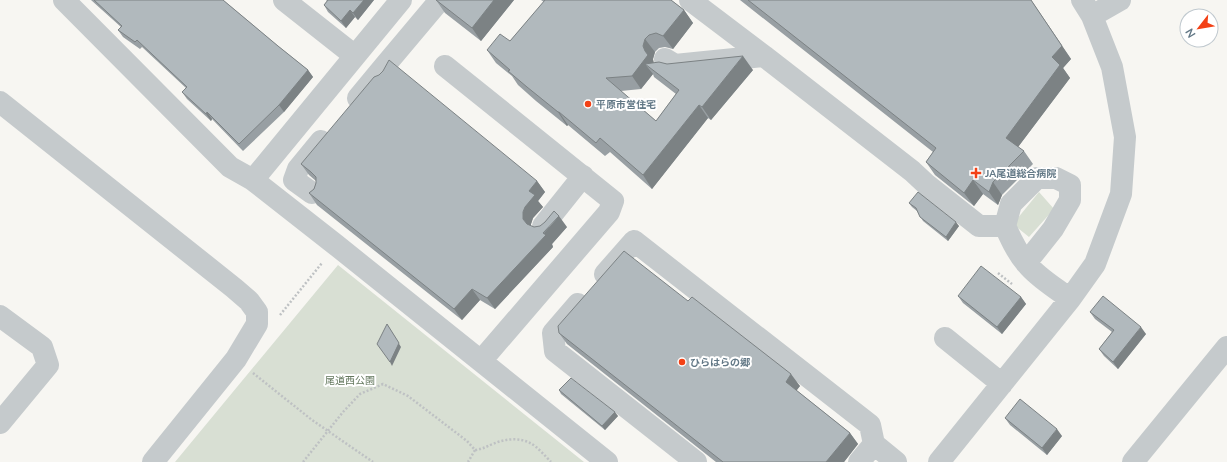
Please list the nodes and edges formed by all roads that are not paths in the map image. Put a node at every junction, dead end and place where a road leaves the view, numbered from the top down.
1 (64, 0) edge
2 (284, 0) edge
3 (401, 0) edge
4 (440, 0) edge
5 (690, 0) edge
6 (1120, 0) edge
7 (1087, 8) edge
8 (355, 56) junction
9 (764, 56) junction
10 (665, 59) dead end
11 (387, 63) junction
12 (446, 66) dead end
13 (372, 92) edge
14 (0, 102) edge
15 (348, 110) edge
16 (332, 128) edge
17 (583, 176) junction
18 (253, 180) junction
19 (312, 193) edge
20 (543, 226) edge
21 (1005, 226) junction
22 (1026, 263) junction
23 (1070, 299) junction
24 (0, 316) edge
25 (946, 338) dead end
26 (1227, 347) edge
27 (481, 361) junction
28 (1002, 384) junction
29 (0, 423) edge
30 (874, 444) junction
31 (153, 462) edge
32 (607, 462) edge
33 (696, 462) edge
34 (859, 462) edge
35 (896, 462) edge
36 (939, 462) edge
37 (1133, 462) edge

1 - 18 street
2 - 8 street
3 - 8 street
4 - 11 street
5 - 9 street
6 - 7 street
7 - 23 street
8 - 18 street
9 - 10 street
9 - 21 street
11 - 13 street
11 - 15 street
12 - 17 street
14 - 31 street
16 - 19 street
17 - 20 street
17 - 27 street
18 - 27 street
21 - 22 street
21 - 22 street
22 - 23 street
23 - 28 street
24 - 29 street
25 - 28 street
26 - 37 street
27 - 32 street
28 - 36 street
30 - 33 street
30 - 34 street
30 - 35 street

